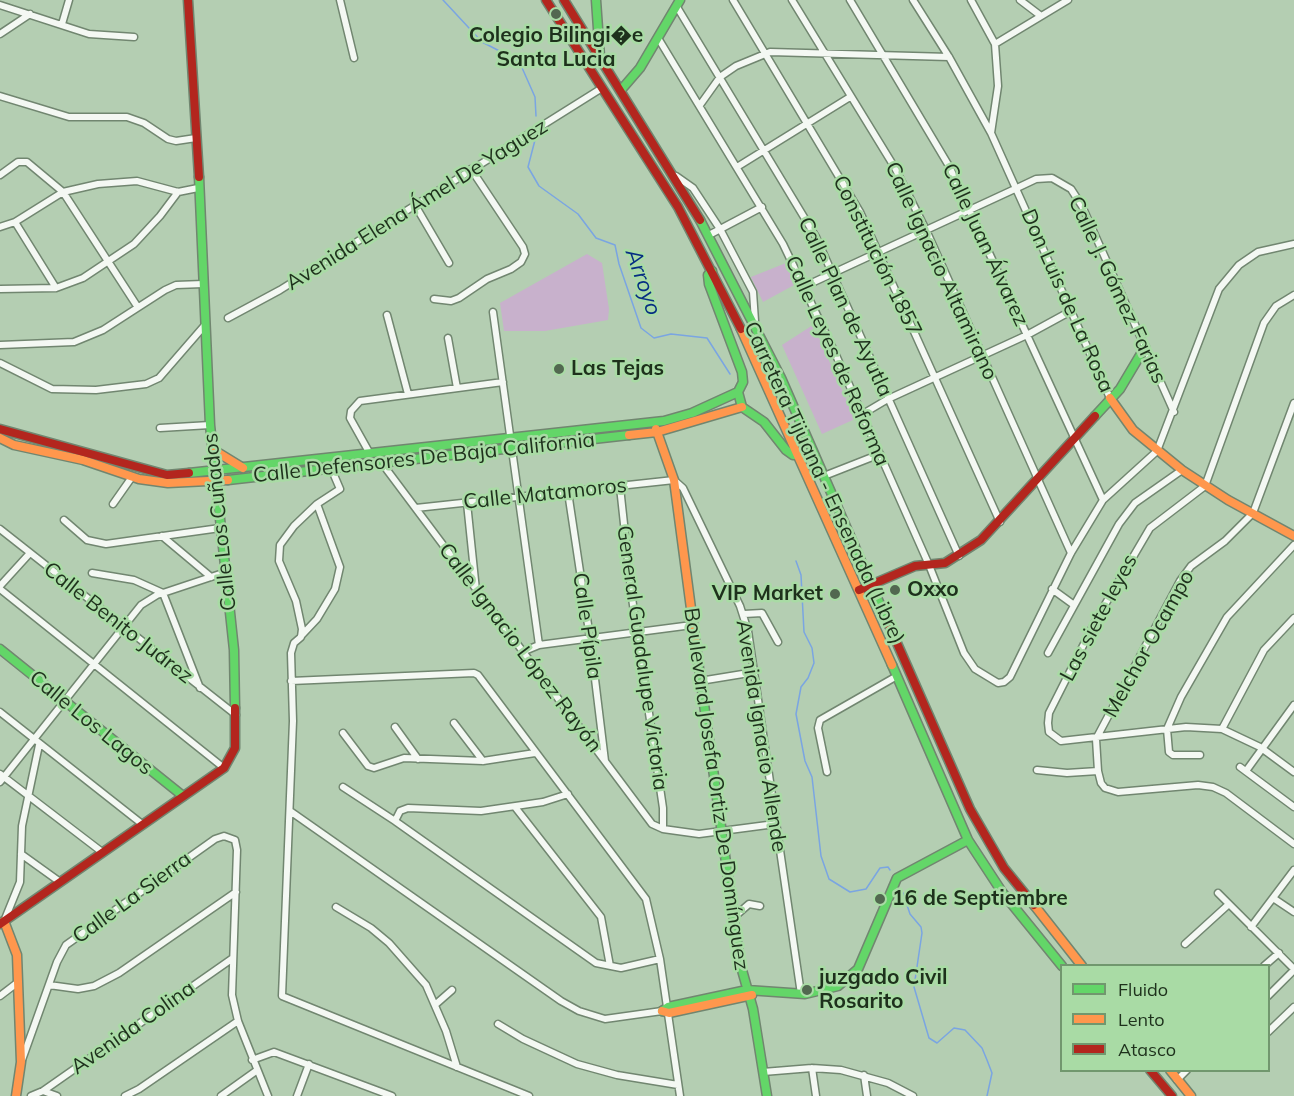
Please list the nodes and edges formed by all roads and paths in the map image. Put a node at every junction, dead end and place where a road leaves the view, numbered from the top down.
1 (69, 0) edge
2 (340, 0) edge
3 (546, 0) edge
4 (564, 0) edge
5 (596, 0) edge
6 (733, 0) edge
7 (792, 0) edge
8 (850, 0) edge
9 (912, 0) edge
10 (971, 0) edge
11 (1020, 0) edge
12 (1068, 0) edge
13 (187, 2) edge
14 (679, 3) edge
15 (0, 5) edge
16 (30, 14) junction
17 (1041, 16) junction
18 (62, 24) junction
19 (0, 34) edge
20 (134, 37) dead end
21 (658, 38) junction
22 (995, 44) junction
23 (824, 52) junction
24 (764, 54) junction
25 (883, 54) junction
26 (949, 57) junction
27 (354, 58) dead end
28 (600, 58) junction
29 (720, 77) junction
30 (602, 88) junction
31 (621, 90) junction
32 (0, 96) edge
33 (850, 97) junction
34 (700, 105) junction
35 (634, 115) junction
36 (806, 122) junction
37 (627, 128) junction
38 (991, 133) junction
39 (196, 138) junction
40 (763, 148) junction
41 (737, 167) junction
42 (471, 169) junction
43 (673, 174) junction
44 (0, 175) edge
45 (198, 188) junction
46 (1017, 188) junction
47 (63, 192) junction
48 (178, 192) junction
49 (415, 206) junction
50 (762, 207) junction
51 (971, 209) junction
52 (15, 222) junction
53 (0, 227) edge
54 (720, 229) junction
55 (926, 230) junction
56 (709, 235) junction
57 (1294, 244) edge
58 (879, 251) junction
59 (109, 262) junction
60 (449, 263) dead end
61 (711, 272) junction
62 (833, 273) junction
63 (203, 284) junction
64 (803, 287) junction
65 (56, 288) junction
66 (0, 289) edge
67 (1294, 295) edge
68 (434, 299) dead end
69 (137, 306) junction
70 (1071, 311) junction
71 (493, 312) dead end
72 (746, 313) junction
73 (387, 315) dead end
74 (228, 318) dead end
75 (205, 325) junction
76 (755, 327) junction
77 (1027, 335) junction
78 (448, 338) dead end
79 (0, 345) edge
80 (1145, 347) junction
81 (981, 355) junction
82 (0, 363) edge
83 (936, 378) junction
84 (503, 382) junction
85 (457, 388) junction
86 (738, 392) junction
87 (408, 394) junction
88 (1110, 398) junction
89 (888, 399) junction
90 (1294, 403) edge
91 (742, 407) junction
92 (1174, 412) junction
93 (861, 415) junction
94 (652, 422) junction
95 (210, 425) junction
96 (160, 428) dead end
97 (0, 429) edge
98 (563, 432) junction
99 (657, 432) junction
100 (510, 437) junction
101 (0, 438) edge
102 (1075, 439) junction
103 (15, 440) junction
104 (565, 442) junction
105 (512, 447) junction
106 (212, 449) junction
107 (380, 451) junction
108 (1157, 451) junction
109 (369, 452) junction
110 (880, 454) junction
111 (106, 456) junction
112 (800, 456) junction
113 (381, 462) junction
114 (102, 466) junction
115 (243, 468) junction
116 (331, 468) junction
117 (1182, 470) junction
118 (215, 471) junction
119 (824, 476) junction
120 (132, 477) junction
121 (168, 479) junction
122 (674, 480) junction
123 (216, 481) junction
124 (1037, 481) junction
125 (1205, 486) junction
126 (620, 487) junction
127 (568, 492) junction
128 (519, 498) junction
129 (1103, 500) junction
130 (467, 503) junction
131 (114, 504) dead end
132 (317, 504) junction
133 (416, 508) junction
134 (838, 508) junction
135 (1253, 513) junction
136 (64, 520) dead end
137 (1000, 522) junction
138 (220, 528) junction
139 (0, 529) edge
140 (162, 536) junction
141 (1294, 536) edge
142 (1294, 545) edge
143 (30, 553) junction
144 (1071, 553) junction
145 (959, 556) junction
146 (928, 565) junction
147 (226, 572) junction
148 (92, 573) dead end
149 (211, 577) junction
150 (872, 584) junction
151 (0, 587) edge
152 (1052, 589) junction
153 (476, 590) junction
154 (859, 590) junction
155 (163, 593) junction
156 (1074, 605) junction
157 (744, 614) junction
158 (1294, 618) edge
159 (692, 625) junction
160 (123, 626) junction
161 (638, 632) junction
162 (301, 637) junction
163 (590, 638) junction
164 (778, 642) dead end
165 (539, 645) junction
166 (0, 649) edge
167 (522, 652) junction
168 (1048, 653) dead end
169 (92, 663) junction
170 (755, 672) junction
171 (897, 676) junction
172 (291, 681) junction
173 (700, 681) junction
174 (201, 688) junction
175 (63, 702) junction
176 (1294, 705) edge
177 (0, 712) edge
178 (237, 716) junction
179 (454, 723) dead end
180 (395, 727) dead end
181 (1167, 729) junction
182 (1222, 729) junction
183 (343, 733) dead end
184 (1096, 739) junction
185 (37, 742) junction
186 (1263, 749) junction
187 (535, 753) junction
188 (1200, 755) dead end
189 (418, 759) junction
190 (483, 761) junction
191 (605, 762) junction
192 (224, 768) junction
193 (1037, 770) dead end
194 (1098, 771) junction
195 (827, 772) dead end
196 (1294, 772) edge
197 (1, 778) edge
198 (343, 787) dead end
199 (568, 794) junction
200 (183, 796) junction
201 (29, 797) junction
202 (515, 807) junction
203 (1294, 807) edge
204 (290, 811) junction
205 (395, 821) junction
206 (142, 824) junction
207 (775, 824) junction
208 (663, 829) junction
209 (721, 833) junction
210 (968, 840) junction
211 (1294, 844) edge
212 (102, 852) junction
213 (21, 854) junction
214 (1294, 870) edge
215 (60, 882) junction
216 (236, 892) junction
217 (1218, 893) dead end
218 (1274, 898) junction
219 (1229, 904) junction
220 (760, 906) dead end
221 (336, 907) dead end
222 (1294, 912) edge
223 (733, 918) junction
224 (2, 923) edge
225 (1251, 927) junction
226 (1185, 944) dead end
227 (1279, 953) junction
228 (232, 958) junction
229 (660, 959) junction
230 (1060, 964) edge
231 (1080, 964) edge
232 (1266, 964) edge
233 (610, 966) junction
234 (1294, 970) edge
235 (17, 983) junction
236 (49, 984) junction
237 (452, 990) dead end
238 (748, 993) junction
239 (801, 994) junction
240 (1270, 995) edge
241 (0, 996) edge
242 (436, 1004) junction
243 (1294, 1007) edge
244 (666, 1010) junction
245 (238, 1021) junction
246 (498, 1024) dead end
247 (1270, 1031) edge
248 (252, 1060) junction
249 (21, 1062) junction
250 (309, 1064) junction
251 (457, 1067) junction
252 (812, 1068) junction
253 (256, 1071) junction
254 (764, 1072) junction
255 (1151, 1072) edge
256 (1171, 1072) edge
257 (1186, 1072) edge
258 (864, 1075) junction
259 (1178, 1080) junction
260 (678, 1085) junction
261 (43, 1091) junction
262 (16, 1096) edge
263 (32, 1096) edge
264 (57, 1096) edge
265 (125, 1096) edge
266 (221, 1096) edge
267 (268, 1096) edge
268 (297, 1096) edge
269 (392, 1096) edge
270 (529, 1096) edge
271 (680, 1096) edge
272 (767, 1096) edge
273 (816, 1096) edge
274 (867, 1096) edge
275 (914, 1096) edge
276 (1172, 1096) edge
277 (1191, 1096) edge

1 - 18 street
2 - 27 street
3 - 30 main road, Carretera Tijuana - Ensenada (Libre)
4 - 28 main road, Carretera Tijuana - Ensenada (Libre)
5 - 28 main road
6 - 24 street, Constitución 1857
7 - 23 street, Calle Ignacio Altamirano
8 - 25 street, Calle Juan Álvarez
9 - 26 street, Don Luis de La Rosa
10 - 22 street
11 - 17 street
12 - 17 street
13 - 39 main road, Calle Los Cuñados
14 - 21 main road
14 - 29 street, Calle Plan de Ayutla
15 - 16 street
16 - 18 street
16 - 19 street
17 - 22 street
18 - 20 street
21 - 31 main road
21 - 34 street, Calle Leyes de Reforma
22 - 38 street
23 - 24 street
23 - 25 street
23 - 33 street, Calle Ignacio Altamirano
24 - 29 street
24 - 36 street, Constitución 1857
25 - 26 street
25 - 51 street, Calle Juan Álvarez
26 - 38 street, Don Luis de La Rosa
28 - 31 main road, Carretera Tijuana - Ensenada (Libre)
29 - 34 street
29 - 40 street, Calle Plan de Ayutla
30 - 37 main road, Carretera Tijuana - Ensenada (Libre)
30 - 42 street, Avenida Elena Ámel De Yaguez
31 - 35 main road, Carretera Tijuana - Ensenada (Libre)
32 - 39 street
33 - 36 street
33 - 55 street, Calle Ignacio Altamirano
34 - 41 street, Calle Leyes de Reforma
35 - 37 main road
35 - 43 main road, Carretera Tijuana - Ensenada (Libre)
36 - 40 street
36 - 58 street, Constitución 1857
37 - 61 main road, Carretera Tijuana - Ensenada (Libre)
38 - 46 street, Don Luis de La Rosa
39 - 45 main road, Calle Los Cuñados
40 - 41 street
40 - 62 street, Calle Plan de Ayutla
41 - 50 street, Calle Leyes de Reforma
42 - 49 street, Avenida Elena Ámel De Yaguez
42 - 68 street
43 - 54 street
43 - 56 main road, Carretera Tijuana - Ensenada (Libre)
44 - 47 street
45 - 48 street
45 - 63 main road, Calle Los Cuñados
46 - 51 street, Calle J. Gómez Farias
46 - 70 street, Don Luis de La Rosa
46 - 80 street, Calle J. Gómez Farias
47 - 48 street
47 - 52 street
47 - 59 street
48 - 59 street
49 - 60 street
49 - 74 street, Avenida Elena Ámel De Yaguez
50 - 54 street
50 - 64 street, Calle Leyes de Reforma
51 - 55 street, Calle J. Gómez Farias
51 - 77 street, Calle Juan Álvarez
52 - 53 street
52 - 65 street
54 - 56 street
54 - 76 street
55 - 58 street, Calle J. Gómez Farias
55 - 81 street, Calle Ignacio Altamirano
56 - 72 main road, Carretera Tijuana - Ensenada (Libre)
57 - 92 street
58 - 62 street, Calle J. Gómez Farias
58 - 83 street, Constitución 1857
59 - 65 street
59 - 69 street
61 - 72 main road
61 - 86 main road
61 - 112 main road, Carretera Tijuana - Ensenada (Libre)
62 - 64 street, Calle J. Gómez Farias
62 - 89 street, Calle Plan de Ayutla
63 - 69 street
63 - 75 main road, Calle Los Cuñados
64 - 93 street, Calle Leyes de Reforma
65 - 66 street
67 - 125 street
69 - 79 street
70 - 77 street
70 - 88 street, Don Luis de La Rosa
71 - 84 street
72 - 76 main road, Carretera Tijuana - Ensenada (Libre)
73 - 87 street
75 - 82 street
75 - 95 main road, Calle Los Cuñados
76 - 119 main road, Carretera Tijuana - Ensenada (Libre)
77 - 81 street
77 - 102 street, Calle Juan Álvarez
78 - 85 street
80 - 88 main road
80 - 92 street, Calle J. Gómez Farias
81 - 83 street
81 - 124 street, Calle Ignacio Altamirano
83 - 89 street
83 - 137 street, Constitución 1857
84 - 85 street
84 - 100 street
85 - 87 street
86 - 91 main road
86 - 94 main road, Calle Defensores De Baja California
87 - 109 street
88 - 102 main road
88 - 108 main road, Don Luis de La Rosa
89 - 93 street
89 - 145 street, Calle Plan de Ayutla
90 - 135 street, Melchor Ocampo
91 - 99 main road, Calle Defensores De Baja California
91 - 112 main road
92 - 108 street
93 - 110 street, Calle Leyes de Reforma
94 - 98 main road, Calle Defensores De Baja California
94 - 99 main road, Avenida Ignacio Allende
95 - 96 street
95 - 106 main road, Calle Los Cuñados
97 - 103 main road, Calle Defensores De Baja California
98 - 100 main road, Calle Defensores De Baja California
98 - 104 main road
99 - 104 main road, Calle Defensores De Baja California
99 - 122 main road, Avenida Ignacio Allende
100 - 105 street
100 - 107 main road, Calle Defensores De Baja California
101 - 103 main road, Calle Defensores De Baja California
102 - 124 main road
102 - 129 street, Calle Juan Álvarez
103 - 111 main road, Calle Defensores De Baja California
103 - 114 main road, Calle Defensores De Baja California
104 - 105 main road, Calle Defensores De Baja California
105 - 113 main road, Calle Defensores De Baja California
105 - 128 street
106 - 115 main road
106 - 118 main road, Calle Los Cuñados
107 - 109 main road, Calle Defensores De Baja California
107 - 113 main road
108 - 117 main road, Don Luis de La Rosa
108 - 129 street
109 - 115 main road, Calle Defensores De Baja California
110 - 119 street
110 - 146 street, Calle Leyes de Reforma
111 - 114 main road
111 - 121 main road, Calle Defensores De Baja California
112 - 134 main road
112 - 154 main road, Carretera Tijuana - Ensenada (Libre)
113 - 116 main road, Calle Defensores De Baja California
113 - 133 street, Calle Ignacio López Rayón
114 - 120 main road, Calle Defensores De Baja California
115 - 118 main road, Calle Defensores De Baja California
116 - 123 main road, Calle Defensores De Baja California
116 - 132 street
117 - 125 main road, Don Luis de La Rosa
117 - 156 street
118 - 121 main road, Calle Defensores De Baja California
118 - 123 main road, Calle Los Cuñados
119 - 134 main road, Carretera Tijuana - Ensenada (Libre)
120 - 121 main road, Calle Defensores De Baja California
120 - 131 street
121 - 123 main road, Calle Defensores De Baja California
122 - 126 street, Calle Matamoros
122 - 157 street, Avenida Ignacio Allende
122 - 159 main road, Boulevard Josefa Ortiz De Domínguez
123 - 138 main road, Calle Los Cuñados
124 - 137 main road
124 - 144 street, Calle Ignacio Altamirano
125 - 135 main road, Don Luis de La Rosa
125 - 184 street, Las siete leyes
126 - 127 street, Calle Matamoros
126 - 161 street, General Guadalupe Victoria
127 - 128 street, Calle Matamoros
127 - 163 street, Calle Pípila
128 - 130 street, Calle Matamoros
128 - 165 street
129 - 144 street
130 - 133 street, Calle Matamoros
130 - 153 street
132 - 162 street
132 - 162 street
133 - 153 street, Calle Ignacio López Rayón
134 - 150 main road, Carretera Tijuana - Ensenada (Libre)
135 - 141 main road, Don Luis de La Rosa
135 - 184 street, Melchor Ocampo
136 - 140 street
137 - 145 main road
138 - 140 street
138 - 147 main road, Calle Los Cuñados
139 - 143 street, Calle Benito Juárez
140 - 149 street
142 - 181 street
143 - 151 street
143 - 160 street, Calle Benito Juárez
144 - 152 street
145 - 146 main road
146 - 150 main road
146 - 152 street, Calle Leyes de Reforma
147 - 149 street
147 - 178 main road, Calle Los Cuñados
148 - 155 street
149 - 155 street
150 - 154 main road
150 - 231 main road, Carretera Tijuana - Ensenada (Libre)
151 - 169 street
152 - 156 street
153 - 167 street, Calle Ignacio López Rayón
154 - 171 main road, Carretera Tijuana - Ensenada (Libre)
155 - 160 street
155 - 174 street
156 - 168 street
157 - 164 street
157 - 170 street, Avenida Ignacio Allende
158 - 182 street
159 - 161 street
159 - 173 main road, Boulevard Josefa Ortiz De Domínguez
160 - 169 street
160 - 174 street, Calle Benito Juárez
161 - 163 street
161 - 208 street, General Guadalupe Victoria
162 - 172 street
163 - 165 street
163 - 191 street, Calle Pípila
165 - 167 street
166 - 175 main road, Calle Los Lagos
167 - 191 street, Calle Ignacio López Rayón
169 - 175 street
169 - 192 street
170 - 173 street
170 - 207 street, Avenida Ignacio Allende
171 - 195 street
171 - 210 main road, Carretera Tijuana - Ensenada (Libre)
172 - 187 street
172 - 204 street
173 - 209 main road, Boulevard Josefa Ortiz De Domínguez
174 - 178 street, Calle Benito Juárez
175 - 185 street
175 - 200 main road, Calle Los Lagos
176 - 186 street
177 - 185 street
178 - 192 main road, Calle Los Cuñados
179 - 190 street
180 - 189 street
181 - 182 street, Las siete leyes
181 - 184 street, Las siete leyes
181 - 188 street
182 - 186 street, Las siete leyes
183 - 189 street
184 - 194 street
185 - 197 street
185 - 201 street
185 - 206 street
186 - 196 street, Las siete leyes
186 - 203 street
187 - 190 street
187 - 199 street
189 - 190 street
191 - 208 street, Calle Ignacio López Rayón
192 - 200 main road
193 - 194 street
194 - 211 street
197 - 201 street
198 - 205 street
199 - 202 street
199 - 229 street
200 - 206 main road
201 - 212 street
201 - 213 street
202 - 205 street
202 - 233 street
204 - 244 street
204 - 251 street
205 - 233 street
206 - 212 main road
207 - 209 street
207 - 239 street, Avenida Ignacio Allende
208 - 209 street
209 - 223 main road, Boulevard Josefa Ortiz De Domínguez
210 - 230 main road, Carretera Tijuana - Ensenada (Libre)
210 - 239 main road
212 - 215 main road
213 - 215 street
213 - 224 street
214 - 218 street
215 - 224 main road
216 - 228 street
216 - 236 street
216 - 236 street, Calle La Sierra
217 - 219 street
218 - 222 street
218 - 225 street
219 - 225 street
219 - 226 street
220 - 223 street
221 - 242 street
223 - 238 main road, Boulevard Josefa Ortiz De Domínguez
224 - 235 main road, Calle La Sierra
225 - 227 street
227 - 232 street
227 - 234 street
228 - 245 street
228 - 261 street, Avenida Colina
229 - 233 street
229 - 244 street
234 - 240 street
235 - 241 street
235 - 249 main road, Calle La Sierra
236 - 249 street, Calle La Sierra
237 - 242 street
238 - 239 main road
238 - 244 main road
238 - 254 main road, Boulevard Josefa Ortiz De Domínguez
242 - 251 street
243 - 247 street
244 - 260 street
245 - 248 street
245 - 265 street
246 - 260 street
248 - 250 street
248 - 253 street
249 - 262 main road, Calle La Sierra
250 - 268 street
250 - 269 street
251 - 270 street
252 - 254 street
252 - 258 street
252 - 273 street
253 - 266 street
253 - 267 street
254 - 272 main road, Boulevard Josefa Ortiz De Domínguez
255 - 276 main road
256 - 259 main road
257 - 259 street
258 - 274 street
258 - 275 street
259 - 277 main road
260 - 271 street
261 - 263 street, Avenida Colina
261 - 264 street

